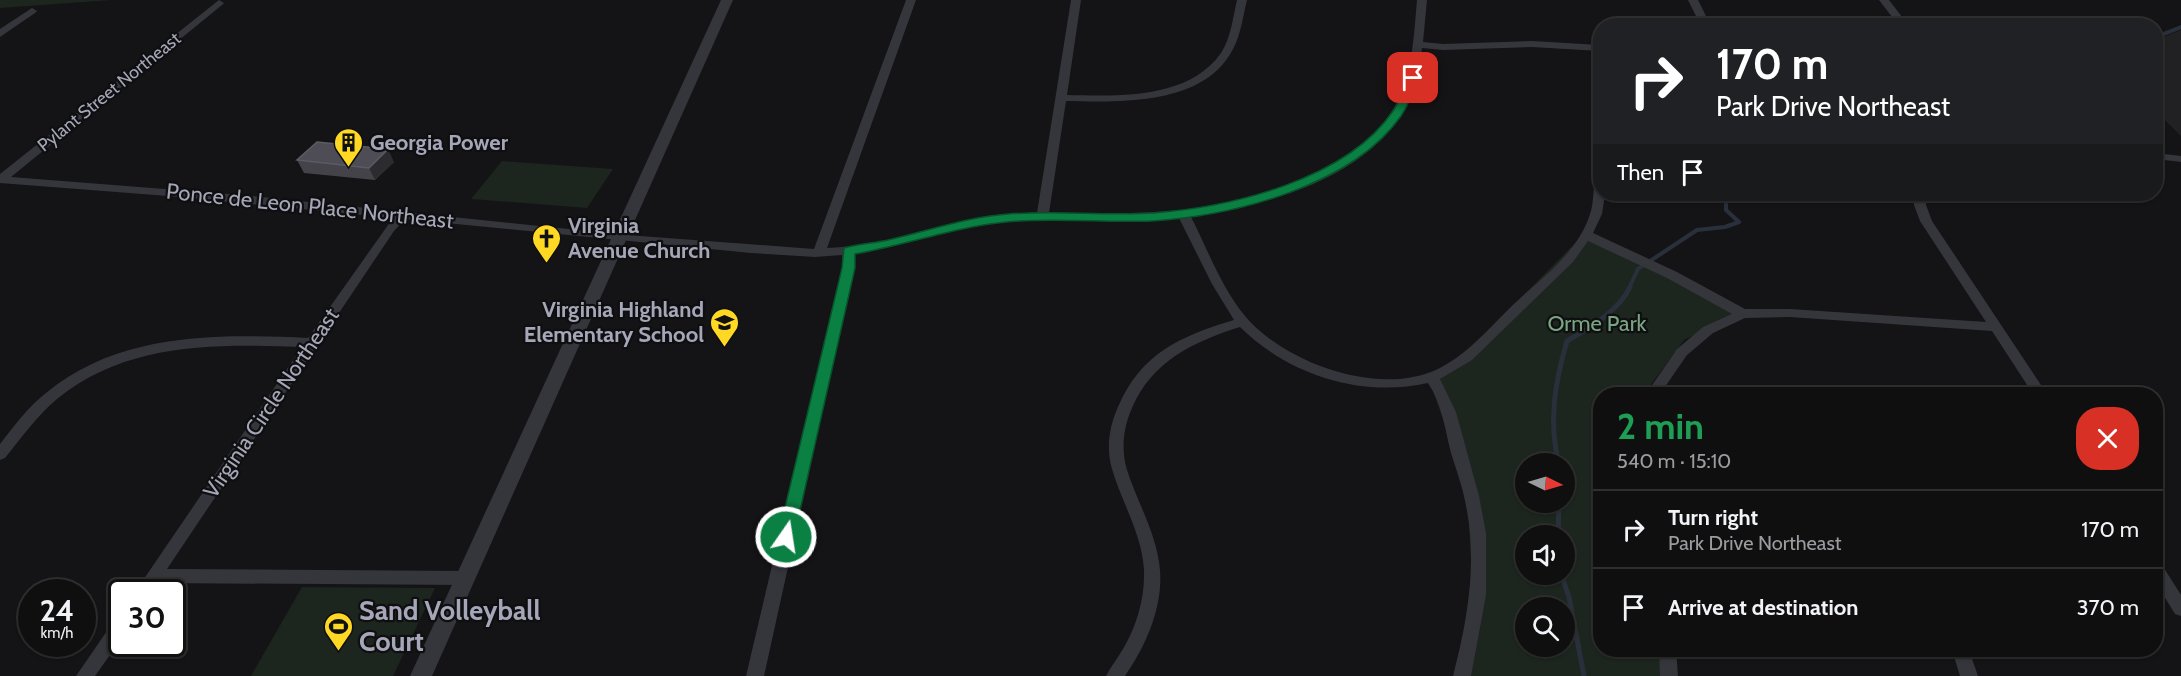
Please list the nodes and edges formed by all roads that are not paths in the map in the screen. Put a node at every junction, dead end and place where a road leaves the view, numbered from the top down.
1 (728, 0) edge
2 (911, 0) edge
3 (1076, 0) edge
4 (1242, 0) edge
5 (1422, 0) edge
6 (1693, 0) edge
7 (1884, 0) edge
8 (219, 3) dead end
9 (32, 11) dead end
10 (1702, 18) edge
11 (1898, 18) edge
12 (0, 34) edge
13 (1417, 45) junction
14 (1593, 48) edge
15 (1061, 98) junction
16 (2163, 157) edge
17 (2181, 159) edge
18 (0, 180) edge
19 (1598, 201) edge
20 (1920, 201) edge
21 (1183, 214) junction
22 (402, 215) junction
23 (1043, 216) junction
24 (1586, 234) junction
25 (620, 239) junction
26 (848, 251) junction
27 (819, 253) junction
28 (1743, 314) junction
29 (1242, 322) junction
30 (1995, 327) junction
31 (312, 343) junction
32 (1431, 377) junction
33 (1658, 387) edge
34 (2035, 387) edge
35 (0, 454) edge
36 (154, 576) junction
37 (466, 578) junction
38 (152, 579) edge
39 (2163, 584) edge
40 (2181, 609) edge
41 (108, 643) edge
42 (1668, 657) edge
43 (1963, 657) edge
44 (85, 676) edge
45 (421, 676) edge
46 (754, 676) edge
47 (1115, 676) edge
48 (1462, 676) edge
49 (1669, 676) edge
50 (1969, 676) edge

1 - 25 street
2 - 27 street
3 - 15 street
4 - 15 street
5 - 13 street, Ponce de Leon Place Northeast
6 - 10 street
7 - 11 street
8 - 18 street, Pylant Street Northeast
9 - 12 street
13 - 14 street
13 - 21 street, Ponce de Leon Place Northeast
15 - 23 street
16 - 17 street
18 - 22 street, Ponce de Leon Place Northeast
19 - 24 street
20 - 30 street
21 - 23 street, Ponce de Leon Place Northeast
21 - 29 street
22 - 25 street, Ponce de Leon Place Northeast
22 - 31 street, Virginia Circle Northeast
23 - 26 street, Ponce de Leon Place Northeast
24 - 28 street
24 - 32 street
25 - 27 street, Ponce de Leon Place Northeast
25 - 37 street
26 - 27 street, Ponce de Leon Place Northeast
26 - 46 street
28 - 30 street
28 - 33 street
29 - 32 street
29 - 47 street
30 - 34 street
31 - 35 street
31 - 36 street, Virginia Circle Northeast
32 - 48 street
36 - 37 street
36 - 38 street, Virginia Circle Northeast
37 - 45 street
39 - 40 street
41 - 44 street
42 - 49 street
43 - 50 street

